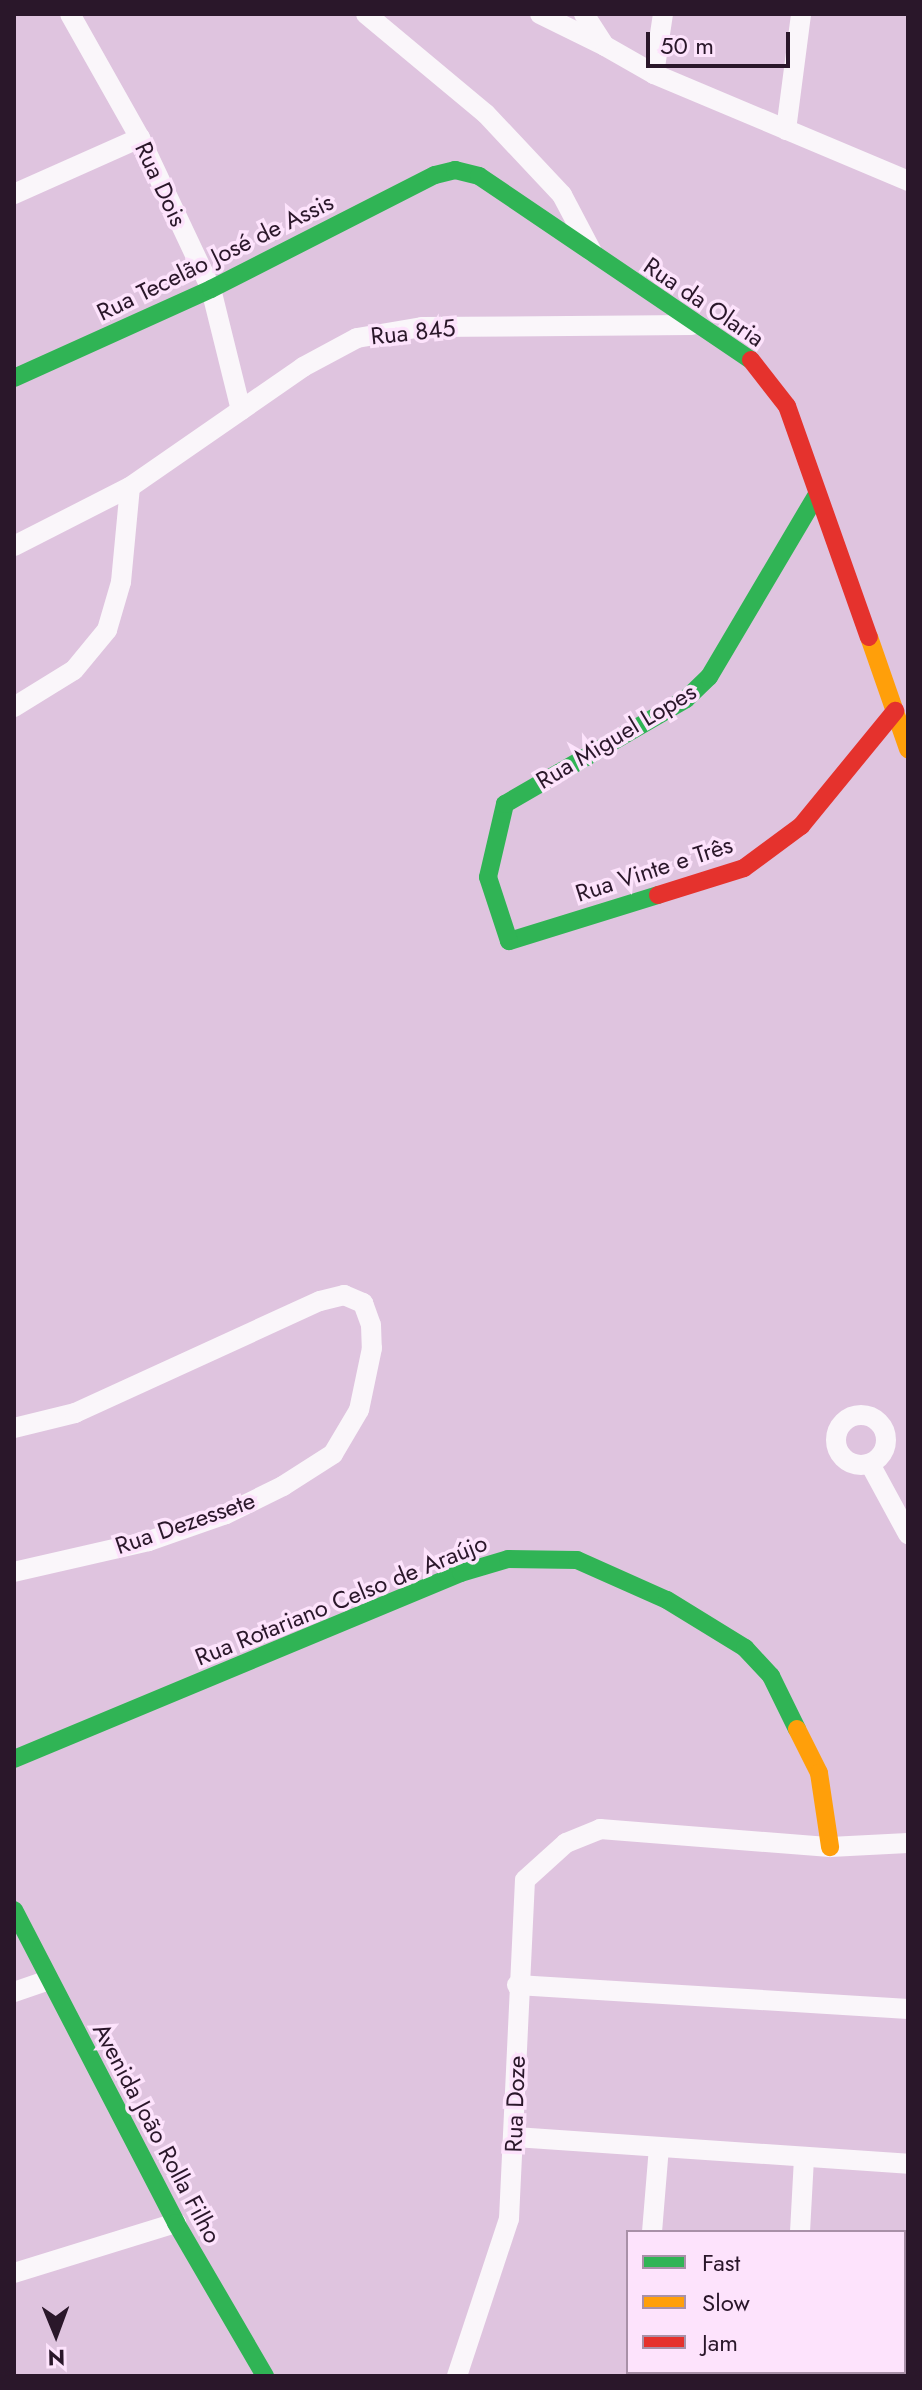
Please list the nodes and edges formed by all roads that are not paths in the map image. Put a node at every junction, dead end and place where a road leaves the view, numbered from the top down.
1 (70, 14) edge
2 (366, 14) edge
3 (540, 14) edge
4 (584, 14) edge
5 (663, 14) edge
6 (801, 14) edge
7 (605, 46) junction
8 (654, 74) junction
9 (786, 130) junction
10 (140, 138) junction
11 (435, 175) joint
12 (908, 181) edge
13 (14, 194) edge
14 (594, 257) junction
15 (211, 289) junction
16 (692, 325) junction
17 (14, 378) edge
18 (241, 410) junction
19 (130, 487) junction
20 (816, 496) junction
21 (14, 546) edge
22 (14, 707) edge
23 (895, 711) junction
24 (908, 749) edge
25 (509, 941) joint
26 (14, 1428) edge
27 (870, 1464) dead end
28 (908, 1534) edge
29 (14, 1572) edge
30 (14, 1759) edge
31 (908, 1843) edge
32 (830, 1847) junction
33 (14, 1910) edge
34 (49, 1980) junction
35 (517, 1985) junction
36 (14, 1992) edge
37 (908, 2009) edge
38 (515, 2137) junction
39 (659, 2147) junction
40 (804, 2157) junction
41 (908, 2164) edge
42 (176, 2223) junction
43 (652, 2230) edge
44 (800, 2230) edge
45 (14, 2273) edge
46 (265, 2376) edge
47 (457, 2376) edge

1 - 10 street, Rua Dois
2 - 14 street
3 - 7 street
4 - 7 street
5 - 8 street
6 - 9 street
7 - 8 street
8 - 9 street
9 - 12 street
10 - 13 street
10 - 15 street, Rua Dois
11 - 14 street, Rua da Olaria
11 - 15 street, Rua Tecelão José de Assis
14 - 16 street, Rua da Olaria
15 - 17 street, Rua Tecelão José de Assis
15 - 18 street, Rua Dois
16 - 18 street, Rua 845
16 - 20 street, Rua da Olaria
18 - 19 street, Rua 845
19 - 21 street, Rua 845
19 - 22 street
20 - 23 street, Rua da Olaria
20 - 25 street, Rua Miguel Lopes
23 - 24 street, Rua da Olaria
23 - 25 street, Rua Vinte e Três
26 - 29 street, Rua Dezessete
27 - 28 street
30 - 32 street, Rua Rotariano Celso de Araújo
31 - 32 street
32 - 35 street, Rua Doze
33 - 34 street, Avenida João Rolla Filho
34 - 36 street
34 - 42 street, Avenida João Rolla Filho
35 - 37 street
35 - 38 street, Rua Doze
38 - 39 street
38 - 47 street, Rua Doze
39 - 40 street
39 - 43 street
40 - 41 street
40 - 44 street
42 - 45 street
42 - 46 street, Avenida João Rolla Filho

